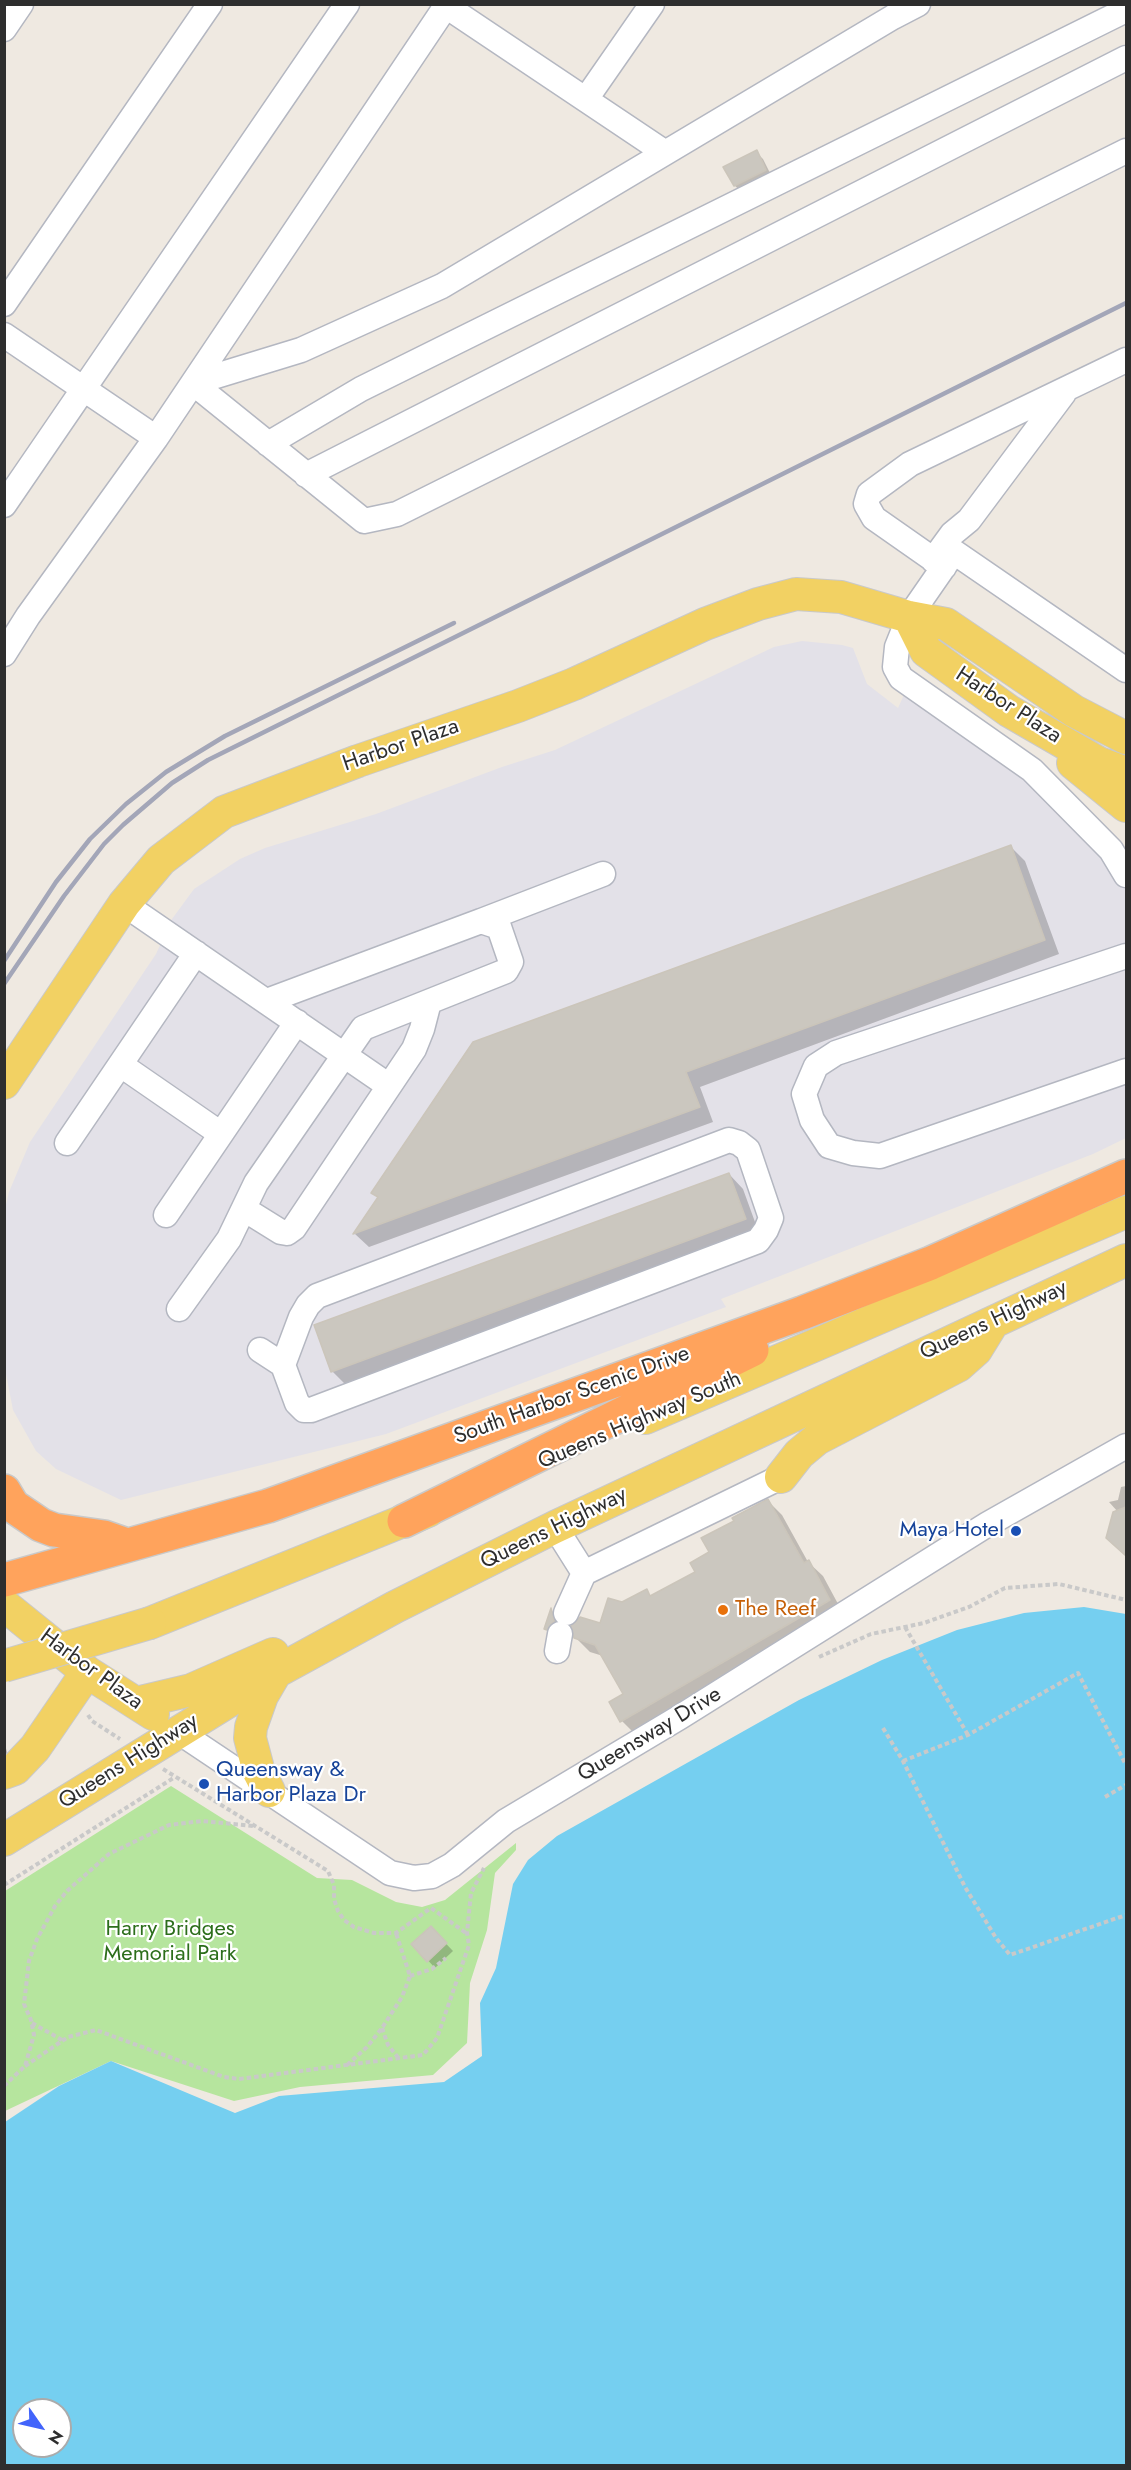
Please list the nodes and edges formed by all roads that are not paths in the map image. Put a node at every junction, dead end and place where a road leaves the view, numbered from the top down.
1 (21, 4) edge
2 (210, 4) edge
3 (347, 4) edge
4 (652, 4) edge
5 (918, 4) edge
6 (445, 5) edge
7 (1126, 10) edge
8 (4, 28) edge
9 (1126, 58) edge
10 (586, 99) junction
11 (1126, 151) edge
12 (664, 152) junction
13 (4, 304) edge
14 (4, 334) edge
15 (1126, 360) edge
16 (193, 383) junction
17 (84, 389) junction
18 (1067, 389) junction
19 (156, 438) junction
20 (268, 444) junction
21 (306, 475) junction
22 (4, 505) edge
23 (939, 563) junction
24 (909, 617) junction
25 (4, 654) edge
26 (1126, 670) edge
27 (1009, 711) junction
28 (1126, 738) edge
29 (1126, 773) edge
30 (1126, 806) edge
31 (603, 874) dead end
32 (1126, 875) edge
33 (124, 904) junction
34 (481, 921) junction
35 (196, 953) junction
36 (1126, 956) edge
37 (267, 1001) junction
38 (429, 1002) junction
39 (297, 1022) junction
40 (346, 1056) junction
41 (121, 1065) junction
42 (1126, 1071) edge
43 (4, 1083) edge
44 (389, 1086) junction
45 (221, 1134) junction
46 (67, 1143) dead end
47 (1126, 1176) edge
48 (244, 1209) junction
49 (1126, 1212) edge
50 (166, 1215) dead end
51 (1126, 1260) edge
52 (931, 1263) junction
53 (179, 1309) dead end
54 (994, 1321) junction
55 (260, 1350) dead end
56 (284, 1365) junction
57 (1126, 1446) edge
58 (781, 1477) joint
59 (4, 1491) edge
60 (404, 1521) junction
61 (555, 1527) junction
62 (127, 1545) junction
63 (480, 1565) junction
64 (584, 1573) junction
65 (4, 1580) edge
66 (4, 1605) edge
67 (561, 1632) dead end
68 (4, 1665) edge
69 (276, 1671) junction
70 (87, 1672) junction
71 (136, 1703) junction
72 (179, 1732) junction
73 (4, 1773) edge
74 (269, 1791) junction
75 (4, 1840) edge

1 - 8 street
2 - 13 street
3 - 17 street
4 - 10 street
5 - 12 street
6 - 10 street
6 - 16 street
7 - 20 street
9 - 21 street
10 - 12 street
11 - 21 street
12 - 16 street
14 - 17 street
15 - 18 street
16 - 19 street
16 - 20 street
17 - 19 street
17 - 22 street
18 - 23 street
18 - 23 street
19 - 25 street
20 - 21 street
23 - 24 street
23 - 26 street
24 - 27 main road, Harbor Plaza
24 - 28 main road, Harbor Plaza
24 - 32 street
24 - 33 main road, Harbor Plaza
27 - 29 main road, Harbor Plaza
27 - 30 main road
31 - 34 street
33 - 35 street
33 - 43 main road, Harbor Plaza
34 - 37 street
34 - 38 street
35 - 37 street
35 - 41 street
36 - 42 street
37 - 39 street
38 - 40 street
38 - 44 street
39 - 40 street
39 - 45 street
40 - 44 street
40 - 48 street
41 - 45 street
41 - 46 street
44 - 48 street
45 - 50 street
47 - 52 highway, South Harbor Scenic Drive
48 - 53 street
49 - 60 main road, Queens Highway South
51 - 54 main road, Queens Highway
52 - 60 highway
52 - 62 highway, South Harbor Scenic Drive
54 - 58 main road
54 - 61 main road, Queens Highway
55 - 56 street
56 - 56 street
57 - 74 street, Queensway Drive
58 - 64 street
59 - 62 highway
60 - 68 main road, Queens Highway South, bridge
61 - 63 main road, Queens Highway
61 - 64 street
62 - 65 highway, South Harbor Scenic Drive
63 - 69 main road, Queens Highway
63 - 71 main road
64 - 67 street
66 - 70 main road, Harbor Plaza
69 - 72 main road, Queens Highway
69 - 74 main road
70 - 71 main road, Harbor Plaza
70 - 73 main road
71 - 72 main road, Harbor Plaza
72 - 74 street, Queensway Drive
72 - 75 main road, Queens Highway

